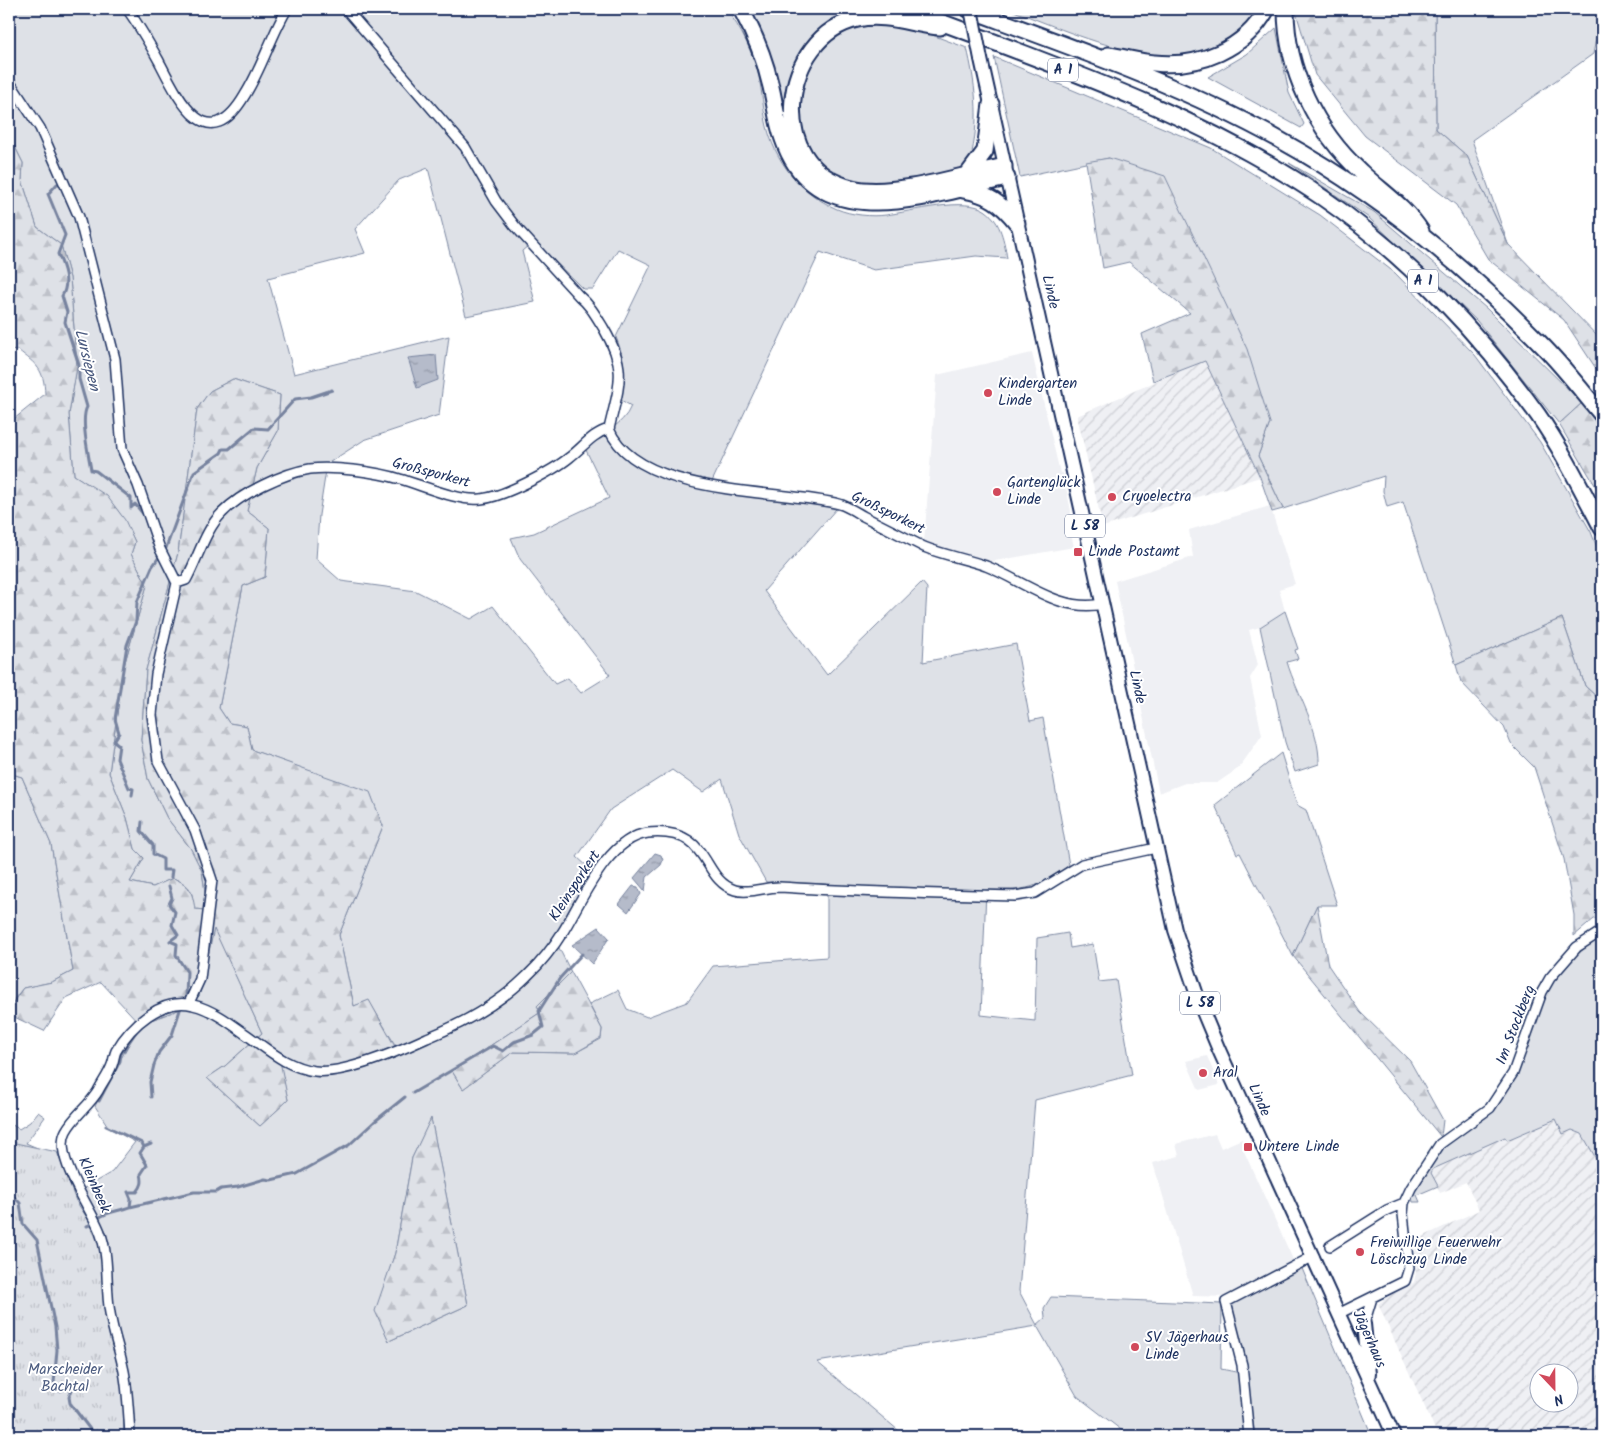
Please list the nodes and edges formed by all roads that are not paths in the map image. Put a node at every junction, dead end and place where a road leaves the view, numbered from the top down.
1 (127, 9) edge
2 (287, 9) edge
3 (346, 9) edge
4 (741, 9) edge
5 (906, 9) edge
6 (970, 9) edge
7 (1267, 9) edge
8 (1286, 9) edge
9 (958, 29) junction
10 (1082, 51) junction
11 (9, 81) edge
12 (991, 104) junction
13 (1006, 172) junction
14 (968, 174) junction
15 (959, 189) junction
16 (1017, 224) junction
17 (1424, 236) junction
18 (1602, 415) edge
19 (610, 429) junction
20 (1602, 528) edge
21 (177, 583) junction
22 (1102, 604) junction
23 (1156, 848) junction
24 (1602, 931) edge
25 (189, 1003) junction
26 (1404, 1203) junction
27 (1330, 1246) dead end
28 (1314, 1256) junction
29 (1372, 1298) junction
30 (1340, 1314) junction
31 (1364, 1324) joint
32 (1368, 1379) junction
33 (130, 1436) edge
34 (1249, 1436) edge
35 (1394, 1436) edge

1 - 2 street
3 - 19 street
4 - 15 highway
5 - 9 highway, A 1
6 - 10 highway, A 1
6 - 12 main road, Linde / L 58, bridge
7 - 10 highway
8 - 17 highway
9 - 14 highway
9 - 20 highway, A 1
10 - 17 highway, A 1
11 - 21 street
12 - 13 main road, Linde / L 58
12 - 14 highway
13 - 14 highway
13 - 15 highway
13 - 16 main road, Linde / L 58
15 - 16 highway
16 - 22 main road, Linde / L 58
17 - 18 highway, A 1
19 - 21 street, Großsporkert
19 - 22 street, Großsporkert
21 - 25 street
22 - 23 main road, Linde / L 58
23 - 25 street, Kleinsporkert
23 - 28 main road, Linde / L 58
24 - 26 street, Im Stockberg
25 - 33 street, Kleinbeek
26 - 27 street
26 - 29 street
28 - 30 main road, Jägerhaus / L 58
28 - 34 street
29 - 30 street
29 - 31 street
30 - 32 main road, Jägerhaus / L 58
31 - 32 main road
32 - 35 main road, Jägerhaus / L 58

